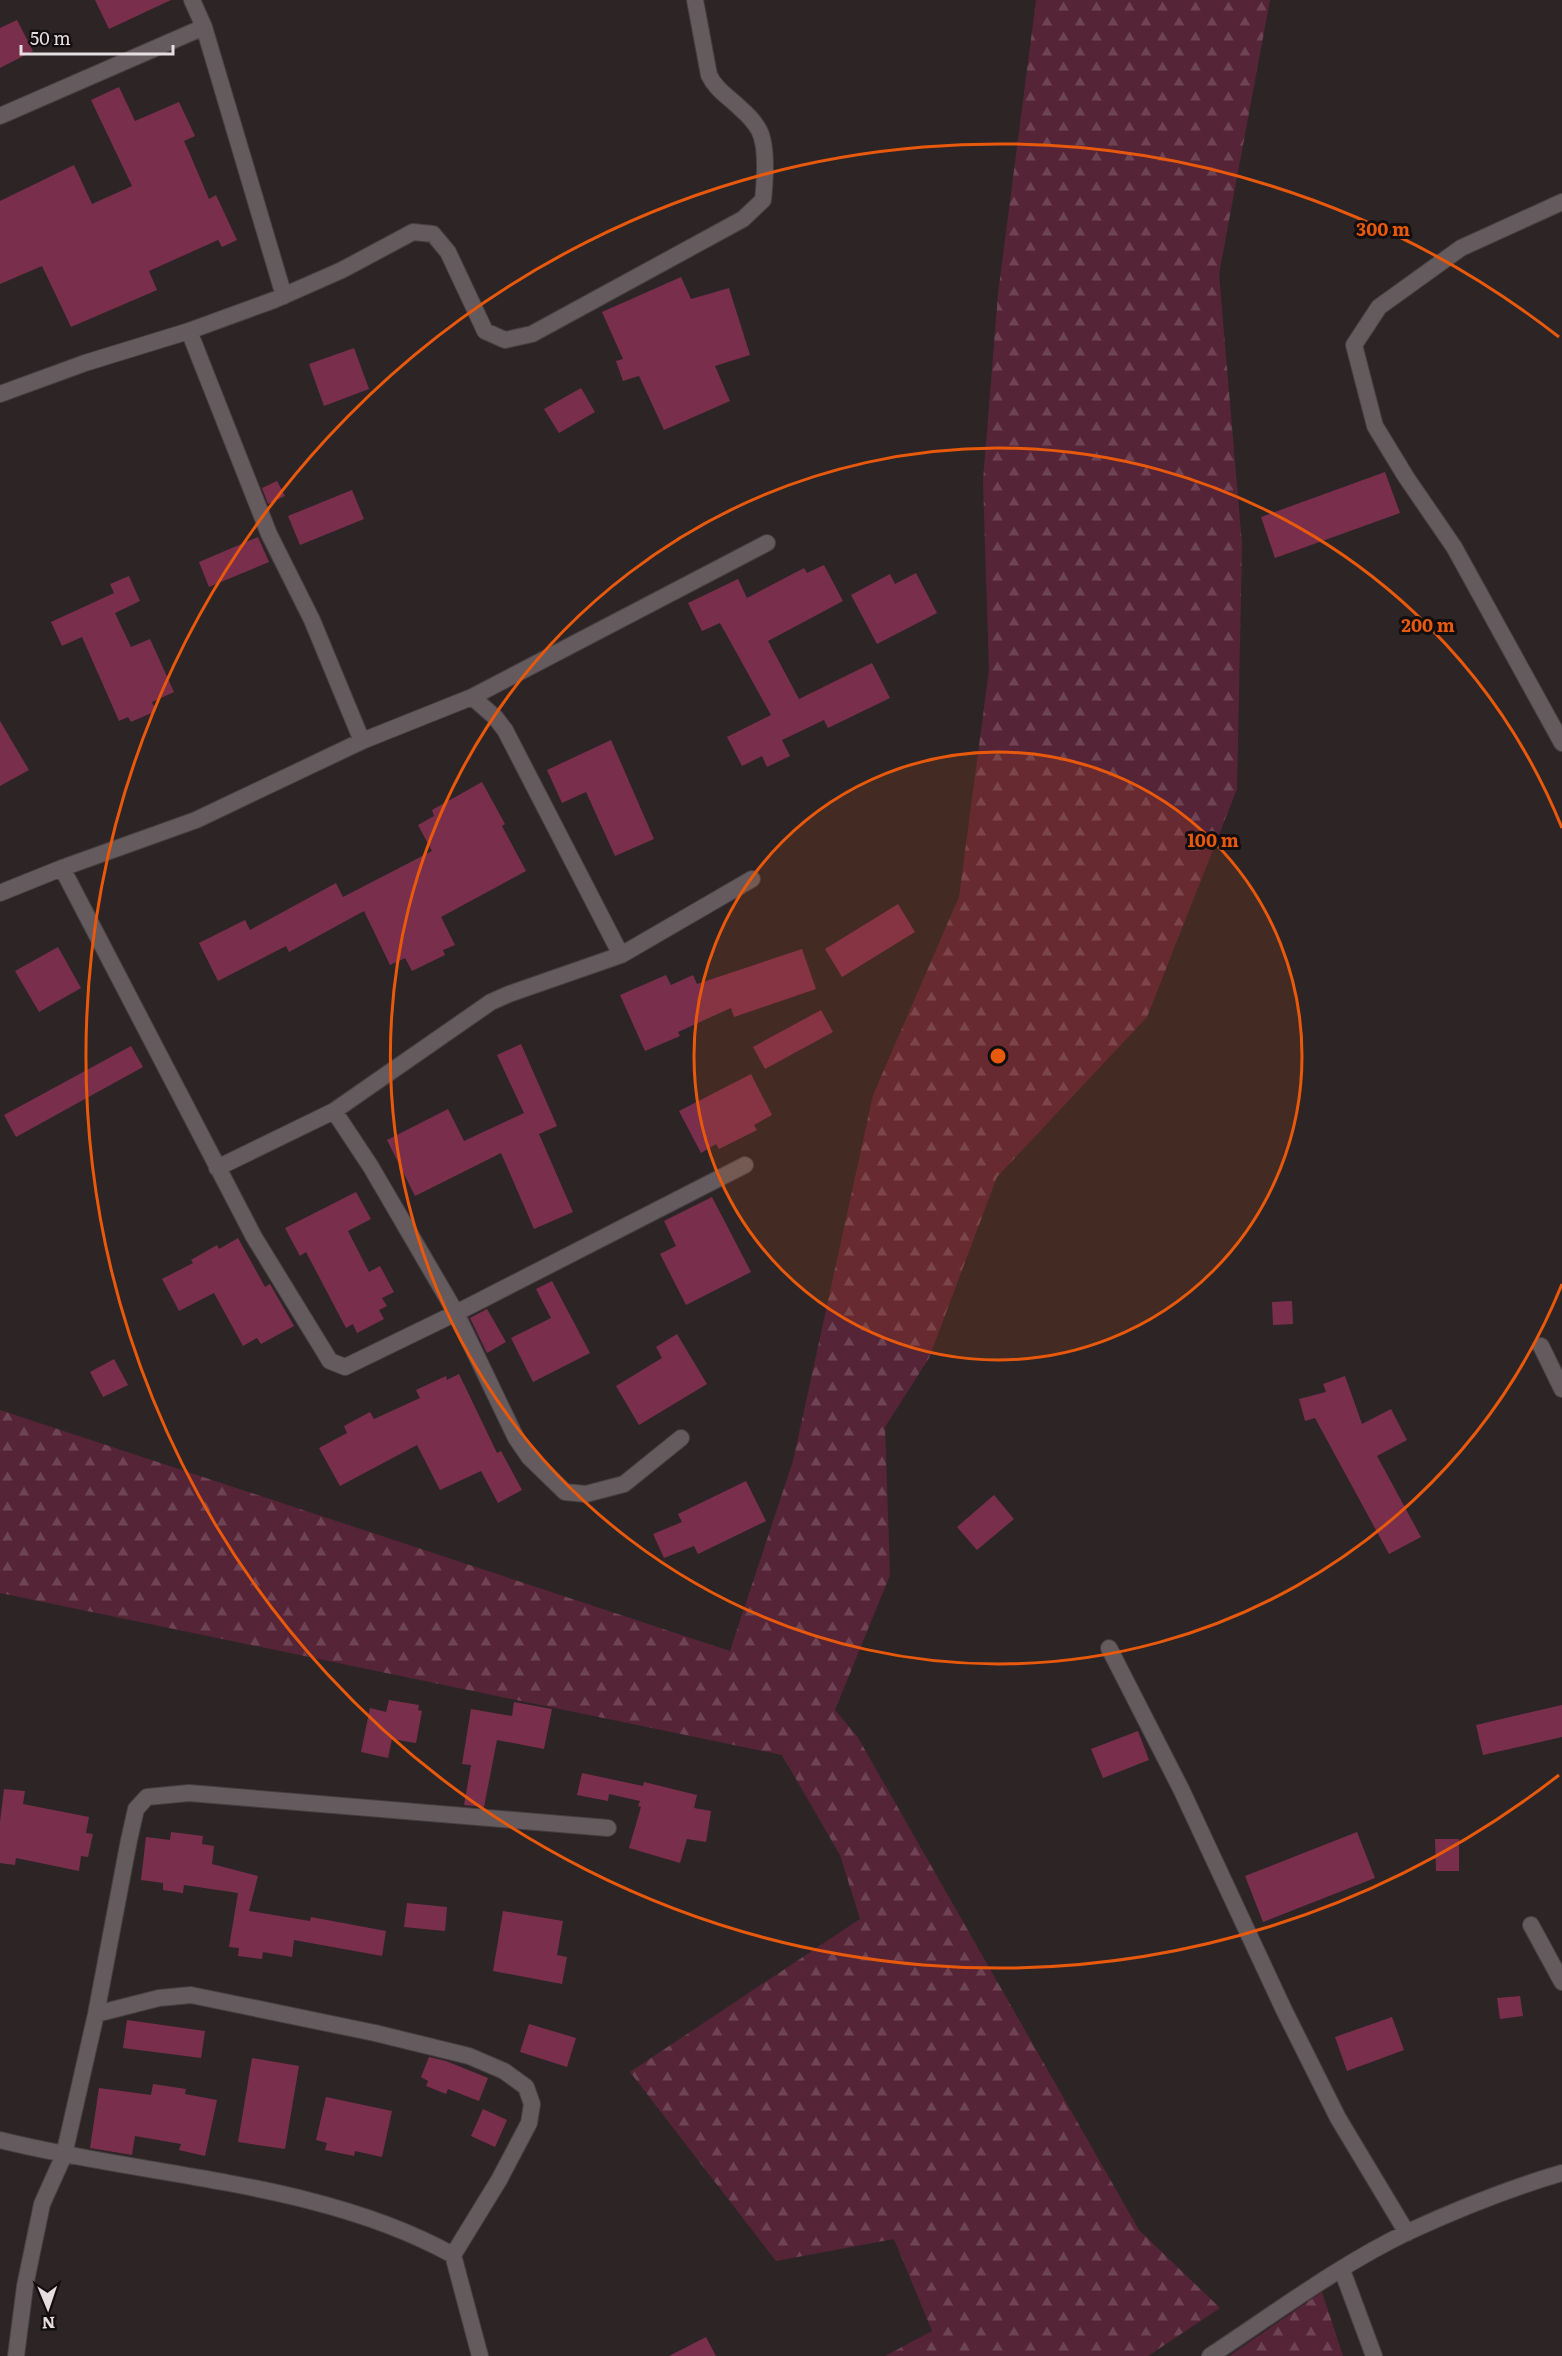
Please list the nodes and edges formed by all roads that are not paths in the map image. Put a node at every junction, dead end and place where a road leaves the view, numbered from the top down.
1 (192, 0) edge
2 (695, 0) edge
3 (204, 27) junction
4 (0, 116) edge
5 (1562, 202) edge
6 (284, 296) junction
7 (189, 331) junction
8 (0, 394) edge
9 (767, 543) dead end
10 (472, 697) junction
11 (362, 741) junction
12 (1562, 742) edge
13 (62, 868) junction
14 (753, 879) dead end
15 (0, 894) edge
16 (621, 954) junction
17 (334, 1111) junction
18 (745, 1165) dead end
19 (217, 1167) junction
20 (456, 1313) junction
21 (1541, 1346) dead end
22 (1562, 1389) edge
23 (681, 1438) dead end
24 (1109, 1648) dead end
25 (608, 1828) dead end
26 (1530, 1925) dead end
27 (1562, 1982) edge
28 (96, 2014) junction
29 (0, 2140) edge
30 (64, 2154) junction
31 (1562, 2173) edge
32 (1407, 2233) junction
33 (453, 2255) junction
34 (1342, 2270) junction
35 (16, 2356) edge
36 (480, 2356) edge
37 (1210, 2356) edge
38 (1374, 2356) edge

1 - 3 street
2 - 6 street
3 - 4 street
3 - 6 street
5 - 12 street
6 - 7 street
7 - 8 street
7 - 11 street
9 - 10 street
10 - 11 street
10 - 16 street
11 - 13 street
13 - 15 street
13 - 19 street
14 - 16 street
16 - 17 street
17 - 19 street
17 - 20 street
18 - 20 street
19 - 20 street
20 - 23 street
21 - 22 street
24 - 32 street
25 - 28 street
26 - 27 street
28 - 30 street
28 - 33 street
29 - 30 street
30 - 33 street
30 - 35 street
31 - 32 street
32 - 34 street
33 - 36 street
34 - 37 street
34 - 38 street

